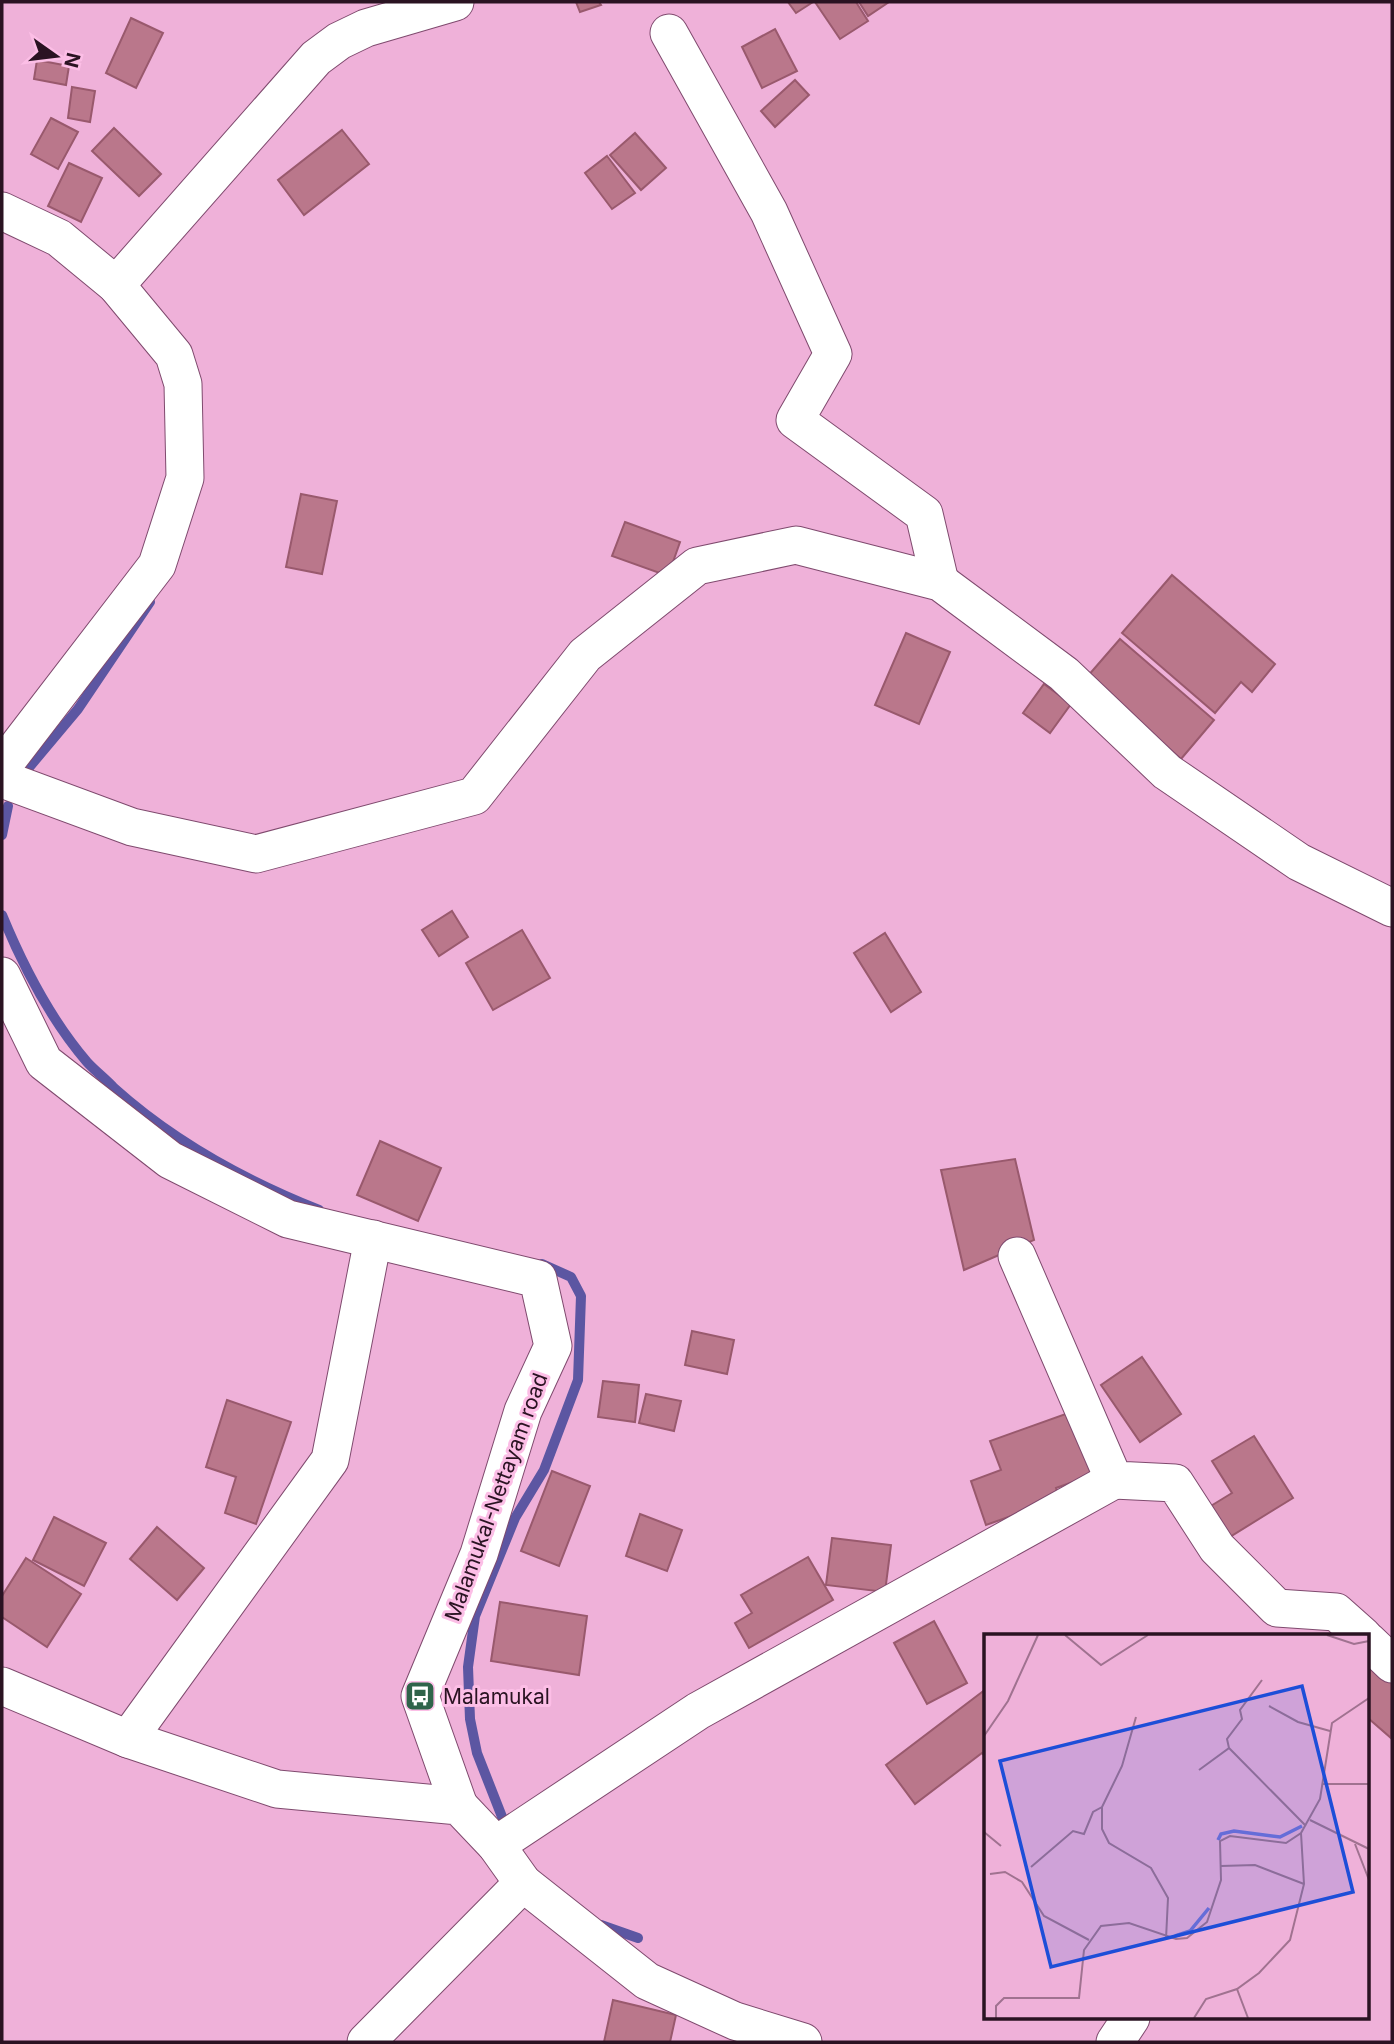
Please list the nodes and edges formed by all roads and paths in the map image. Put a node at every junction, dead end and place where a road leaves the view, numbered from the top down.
1 (455, 2) edge
2 (669, 33) dead end
3 (2, 211) edge
4 (116, 285) junction
5 (940, 582) junction
6 (2, 772) edge
7 (2, 779) edge
8 (1392, 908) edge
9 (2, 976) edge
10 (373, 1239) junction
11 (1017, 1256) dead end
12 (1114, 1480) junction
13 (1361, 1634) edge
14 (1370, 1643) edge
15 (1392, 1664) edge
16 (2, 1686) edge
17 (128, 1739) junction
18 (459, 1806) junction
19 (496, 1845) junction
20 (523, 1883) junction
21 (1130, 2020) edge
22 (732, 2031) edge
23 (366, 2042) edge
24 (803, 2042) edge
25 (1115, 2042) edge

1 - 4 street
2 - 5 street
3 - 4 street
4 - 6 street
5 - 7 street
5 - 8 street
9 - 10 street, Malamukal-Nettayam road
10 - 17 street
10 - 18 street, Malamukal-Nettayam road
11 - 12 street
12 - 13 street
12 - 19 street
14 - 15 street
16 - 17 street
17 - 18 street
18 - 19 street
19 - 20 street
20 - 22 street
20 - 23 street
21 - 25 street
22 - 24 street

